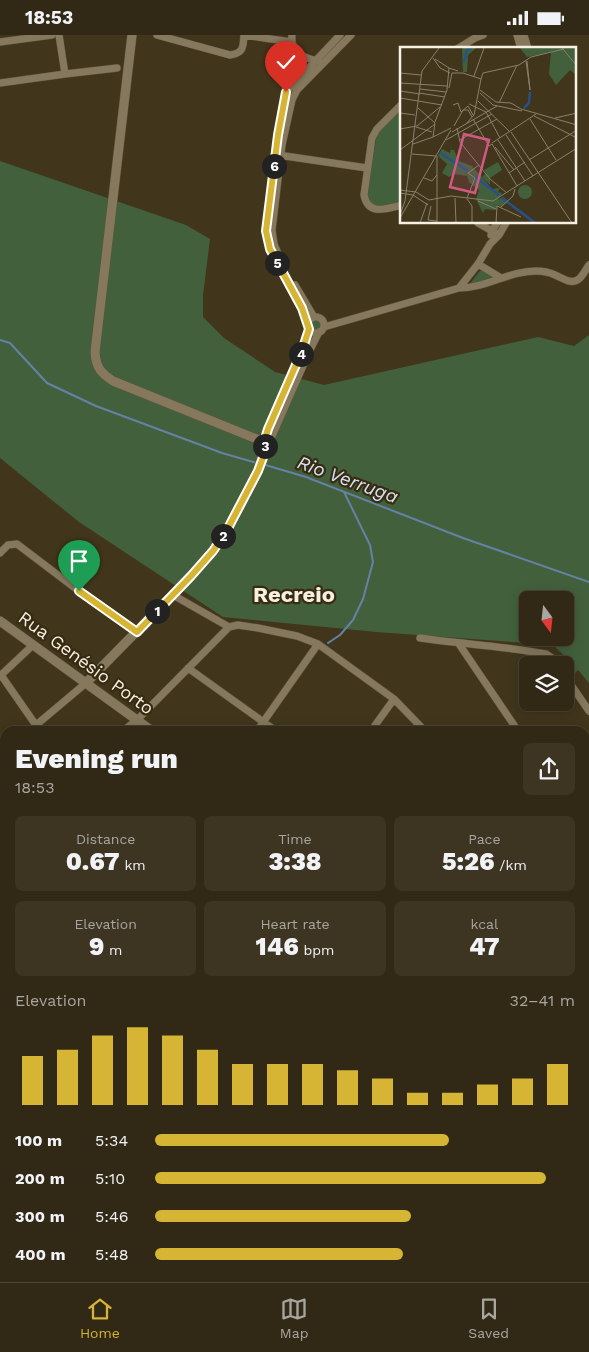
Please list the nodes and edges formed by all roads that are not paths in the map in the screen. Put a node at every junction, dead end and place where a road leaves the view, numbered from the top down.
1 (52, 35) edge
2 (59, 35) edge
3 (132, 35) edge
4 (157, 35) edge
5 (244, 35) edge
6 (340, 35) edge
7 (351, 35) edge
8 (483, 35) edge
9 (292, 38) edge
10 (0, 41) edge
11 (460, 47) edge
12 (315, 60) junction
13 (324, 61) junction
14 (117, 68) dead end
15 (65, 73) junction
16 (0, 83) edge
17 (286, 92) junction
18 (400, 106) edge
19 (278, 155) junction
20 (367, 168) junction
21 (400, 205) edge
22 (480, 224) edge
23 (496, 224) edge
24 (505, 224) edge
25 (492, 231) junction
26 (499, 235) junction
27 (490, 244) junction
28 (478, 264) junction
29 (589, 265) edge
30 (501, 278) junction
31 (459, 287) junction
32 (314, 317) junction
33 (309, 326) junction
34 (322, 330) junction
35 (266, 447) junction
36 (0, 553) edge
37 (173, 595) junction
38 (0, 621) edge
39 (229, 627) junction
40 (137, 632) junction
41 (420, 638) dead end
42 (318, 644) junction
43 (459, 644) junction
44 (33, 645) junction
45 (549, 656) edge
46 (188, 668) junction
47 (0, 676) edge
48 (86, 683) junction
49 (574, 689) edge
50 (394, 699) junction
51 (589, 711) edge
52 (137, 720) junction
53 (263, 722) junction
54 (37, 726) edge
55 (40, 726) edge
56 (129, 726) edge
57 (145, 726) edge
58 (260, 726) edge
59 (269, 726) edge
60 (375, 726) edge
61 (420, 726) edge
62 (515, 726) edge

1 - 10 street
2 - 15 street
3 - 35 street
4 - 5 street
5 - 9 street
6 - 12 street
7 - 13 street
8 - 11 street
9 - 12 street
9 - 17 street
12 - 13 street
12 - 17 street
13 - 19 street
14 - 15 street
15 - 16 street
17 - 19 street
18 - 20 street
19 - 20 street
19 - 32 street
19 - 33 street
20 - 21 street
22 - 25 street
23 - 25 street
24 - 26 street
25 - 26 street
25 - 27 street
26 - 27 street
27 - 28 street
28 - 30 street
28 - 31 street
29 - 30 street
30 - 31 street
31 - 34 street
32 - 33 street
32 - 34 street
33 - 34 street
33 - 35 street
34 - 35 street
35 - 37 street
36 - 40 street
37 - 39 street
37 - 40 street
38 - 44 street, Rua Genésio Porto
39 - 42 street
39 - 46 street
40 - 48 street
41 - 43 street
42 - 50 street
42 - 53 street
43 - 45 street
43 - 62 street
44 - 47 street
44 - 48 street, Rua Genésio Porto
46 - 52 street
46 - 53 street
47 - 54 street
48 - 52 street, Rua Genésio Porto
48 - 55 street
49 - 51 street
50 - 60 street
50 - 61 street
52 - 56 street
52 - 57 street, Rua Genésio Porto
53 - 58 street
53 - 59 street

